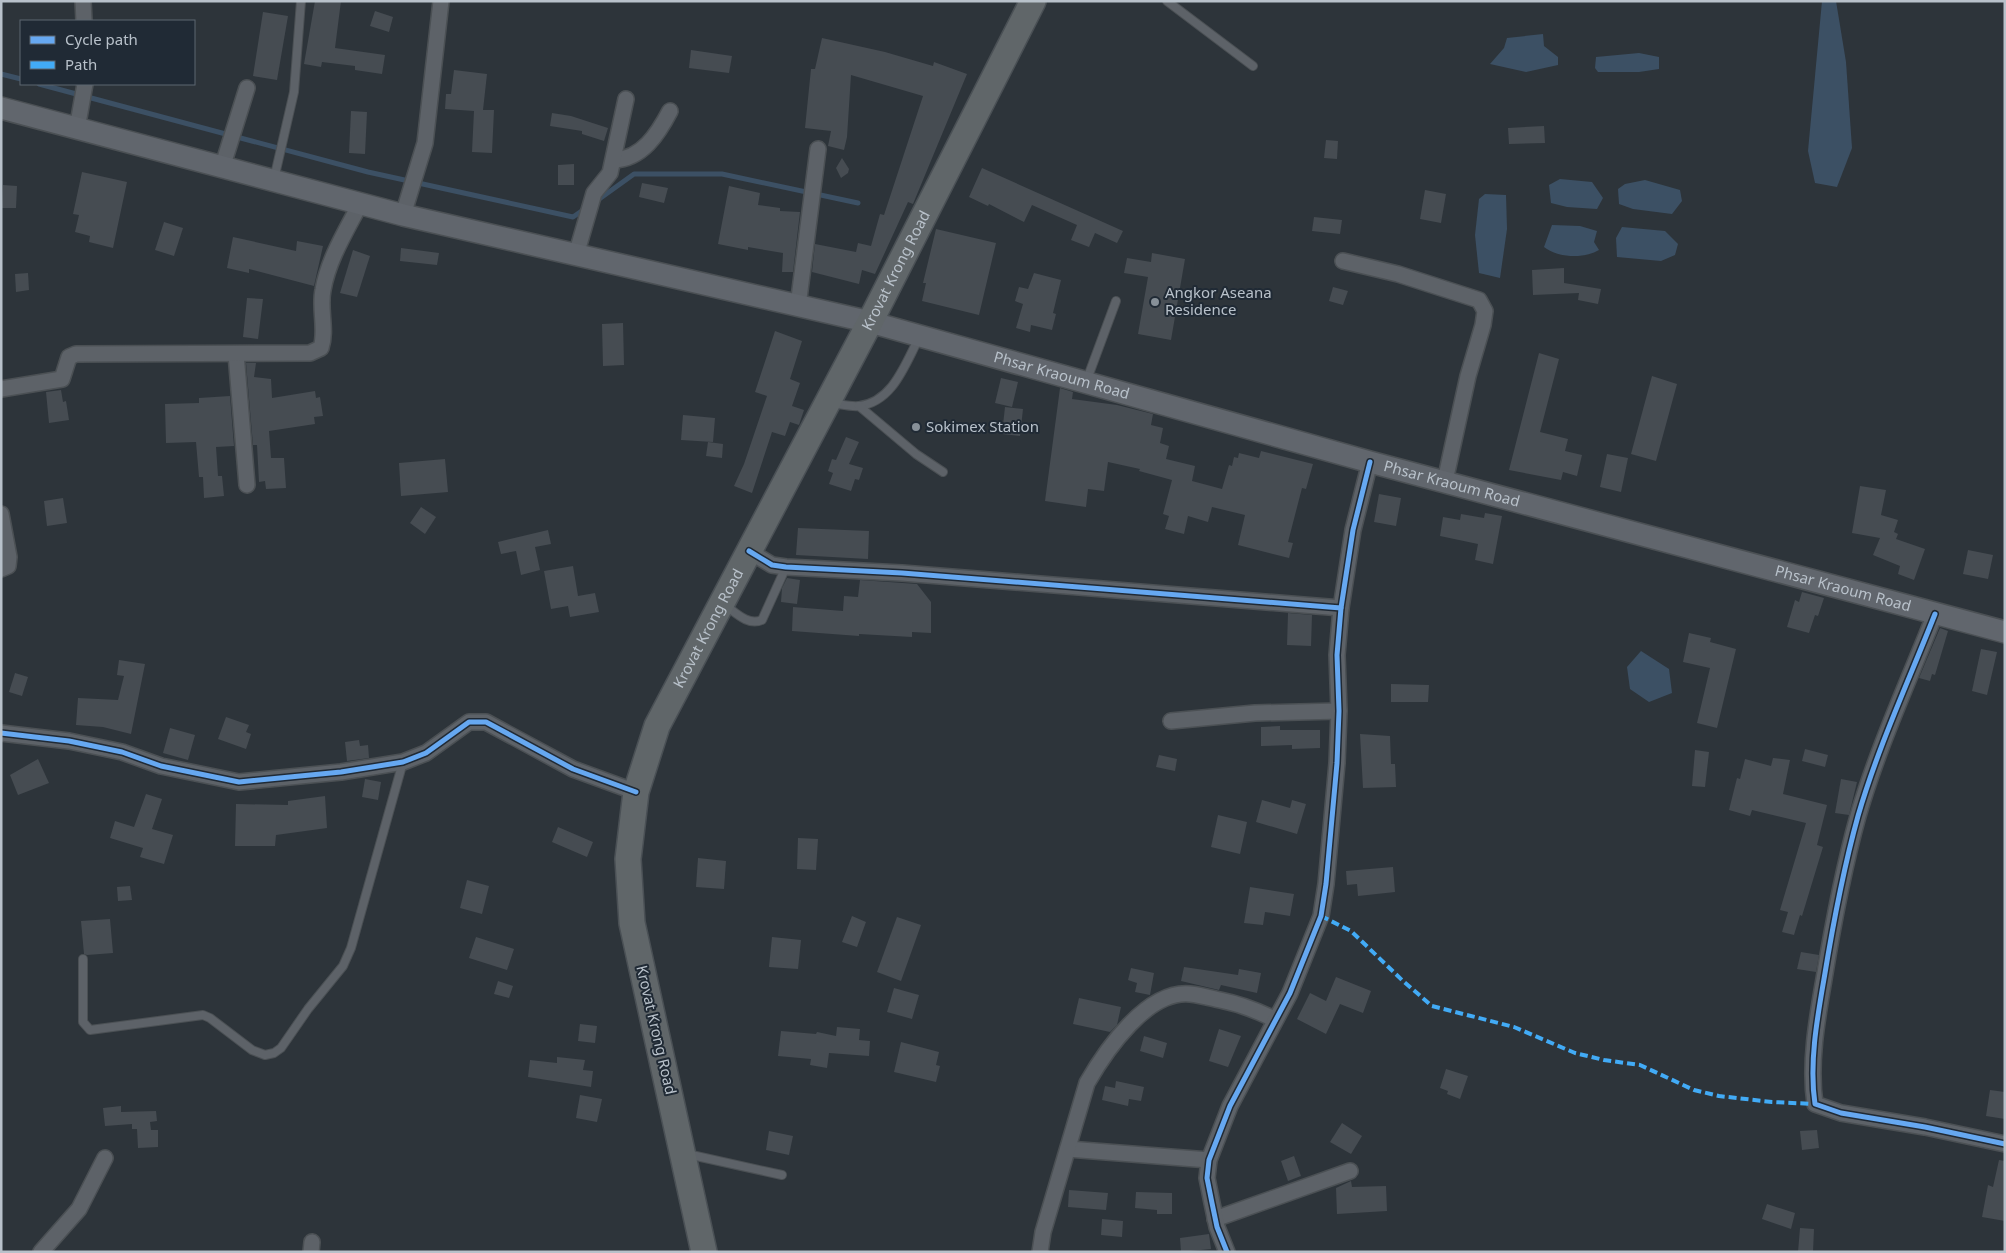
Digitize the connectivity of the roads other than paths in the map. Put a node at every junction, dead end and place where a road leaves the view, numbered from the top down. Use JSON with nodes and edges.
{"nodes":[{"id":1,"x":84,"y":1,"type":"edge"},
{"id":2,"x":301,"y":1,"type":"edge"},
{"id":3,"x":441,"y":1,"type":"edge"},
{"id":4,"x":1033,"y":1,"type":"edge"},
{"id":5,"x":1167,"y":1,"type":"edge"},
{"id":6,"x":84,"y":20,"type":"edge"},
{"id":7,"x":1254,"y":66,"type":"dead end"},
{"id":8,"x":85,"y":86,"type":"edge"},
{"id":9,"x":247,"y":88,"type":"dead end"},
{"id":10,"x":626,"y":100,"type":"dead end"},
{"id":11,"x":1,"y":108,"type":"edge"},
{"id":12,"x":670,"y":111,"type":"dead end"},
{"id":13,"x":78,"y":123,"type":"junction"},
{"id":14,"x":818,"y":149,"type":"dead end"},
{"id":15,"x":614,"y":160,"type":"junction"},
{"id":16,"x":222,"y":168,"type":"junction"},
{"id":17,"x":276,"y":172,"type":"junction"},
{"id":18,"x":360,"y":204,"type":"junction"},
{"id":19,"x":407,"y":206,"type":"junction"},
{"id":20,"x":576,"y":255,"type":"junction"},
{"id":21,"x":1343,"y":261,"type":"dead end"},
{"id":22,"x":1116,"y":301,"type":"dead end"},
{"id":23,"x":798,"y":306,"type":"junction"},
{"id":24,"x":870,"y":322,"type":"junction"},
{"id":25,"x":920,"y":336,"type":"junction"},
{"id":26,"x":236,"y":354,"type":"junction"},
{"id":27,"x":1085,"y":384,"type":"junction"},
{"id":28,"x":1,"y":388,"type":"edge"},
{"id":29,"x":826,"y":403,"type":"junction"},
{"id":30,"x":859,"y":406,"type":"junction"},
{"id":31,"x":1370,"y":462,"type":"junction"},
{"id":32,"x":943,"y":472,"type":"dead end"},
{"id":33,"x":1445,"y":482,"type":"junction"},
{"id":34,"x":247,"y":485,"type":"dead end"},
{"id":35,"x":1,"y":514,"type":"edge"},
{"id":36,"x":749,"y":551,"type":"junction"},
{"id":37,"x":786,"y":567,"type":"junction"},
{"id":38,"x":1,"y":570,"type":"edge"},
{"id":39,"x":722,"y":603,"type":"junction"},
{"id":40,"x":1342,"y":608,"type":"junction"},
{"id":41,"x":1935,"y":614,"type":"junction"},
{"id":42,"x":2005,"y":632,"type":"edge"},
{"id":43,"x":1339,"y":711,"type":"junction"},
{"id":44,"x":1171,"y":721,"type":"dead end"},
{"id":45,"x":1,"y":733,"type":"edge"},
{"id":46,"x":403,"y":762,"type":"junction"},
{"id":47,"x":636,"y":792,"type":"junction"},
{"id":48,"x":83,"y":959,"type":"dead end"},
{"id":49,"x":1274,"y":1019,"type":"junction"},
{"id":50,"x":2005,"y":1144,"type":"edge"},
{"id":51,"x":1068,"y":1149,"type":"junction"},
{"id":52,"x":684,"y":1153,"type":"junction"},
{"id":53,"x":105,"y":1158,"type":"dead end"},
{"id":54,"x":1209,"y":1160,"type":"junction"},
{"id":55,"x":1350,"y":1171,"type":"dead end"},
{"id":56,"x":782,"y":1175,"type":"dead end"},
{"id":57,"x":1215,"y":1219,"type":"junction"},
{"id":58,"x":41,"y":1252,"type":"edge"},
{"id":59,"x":704,"y":1252,"type":"edge"},
{"id":60,"x":1040,"y":1252,"type":"edge"},
{"id":61,"x":1226,"y":1252,"type":"edge"}],
"edges":[{"from":1,"to":6,"type":"street"},
{"from":2,"to":17,"type":"lane"},
{"from":3,"to":19,"type":"street"},
{"from":4,"to":24,"type":"highway","name":"Krovat Krong Road"},
{"from":5,"to":7,"type":"lane"},
{"from":8,"to":13,"type":"street"},
{"from":9,"to":16,"type":"street"},
{"from":10,"to":15,"type":"street"},
{"from":11,"to":13,"type":"main road","name":"Phsar Kraoum Road"},
{"from":12,"to":15,"type":"street"},
{"from":13,"to":16,"type":"main road","name":"Phsar Kraoum Road"},
{"from":14,"to":23,"type":"street"},
{"from":15,"to":20,"type":"street"},
{"from":16,"to":17,"type":"main road","name":"Phsar Kraoum Road"},
{"from":17,"to":18,"type":"main road","name":"Phsar Kraoum Road"},
{"from":18,"to":19,"type":"main road","name":"Phsar Kraoum Road"},
{"from":18,"to":26,"type":"street"},
{"from":19,"to":20,"type":"main road","name":"Phsar Kraoum Road"},
{"from":20,"to":23,"type":"main road","name":"Phsar Kraoum Road"},
{"from":21,"to":33,"type":"street"},
{"from":22,"to":27,"type":"lane"},
{"from":23,"to":24,"type":"main road","name":"Phsar Kraoum Road"},
{"from":24,"to":25,"type":"main road","name":"Phsar Kraoum Road"},
{"from":24,"to":29,"type":"highway","name":"Krovat Krong Road"},
{"from":25,"to":27,"type":"main road","name":"Phsar Kraoum Road"},
{"from":25,"to":30,"type":"lane"},
{"from":26,"to":28,"type":"street"},
{"from":26,"to":34,"type":"street"},
{"from":27,"to":31,"type":"main road","name":"Phsar Kraoum Road"},
{"from":29,"to":30,"type":"lane"},
{"from":29,"to":36,"type":"highway","name":"Krovat Krong Road"},
{"from":30,"to":32,"type":"lane"},
{"from":31,"to":33,"type":"main road","name":"Phsar Kraoum Road"},
{"from":31,"to":40,"type":"street"},
{"from":33,"to":41,"type":"main road","name":"Phsar Kraoum Road"},
{"from":35,"to":38,"type":"street"},
{"from":36,"to":37,"type":"street"},
{"from":36,"to":39,"type":"highway","name":"Krovat Krong Road"},
{"from":37,"to":39,"type":"lane"},
{"from":37,"to":40,"type":"street"},
{"from":39,"to":47,"type":"highway","name":"Krovat Krong Road"},
{"from":40,"to":43,"type":"street"},
{"from":41,"to":42,"type":"main road","name":"Phsar Kraoum Road"},
{"from":41,"to":50,"type":"street"},
{"from":43,"to":44,"type":"street"},
{"from":43,"to":49,"type":"street"},
{"from":45,"to":46,"type":"street"},
{"from":46,"to":47,"type":"street"},
{"from":46,"to":48,"type":"lane"},
{"from":47,"to":52,"type":"highway","name":"Krovat Krong Road"},
{"from":49,"to":51,"type":"street"},
{"from":49,"to":54,"type":"street"},
{"from":51,"to":54,"type":"street"},
{"from":51,"to":60,"type":"street"},
{"from":52,"to":56,"type":"lane"},
{"from":52,"to":59,"type":"highway","name":"Krovat Krong Road"},
{"from":53,"to":58,"type":"street"},
{"from":54,"to":57,"type":"street"},
{"from":55,"to":57,"type":"street"},
{"from":57,"to":61,"type":"street"}]}
